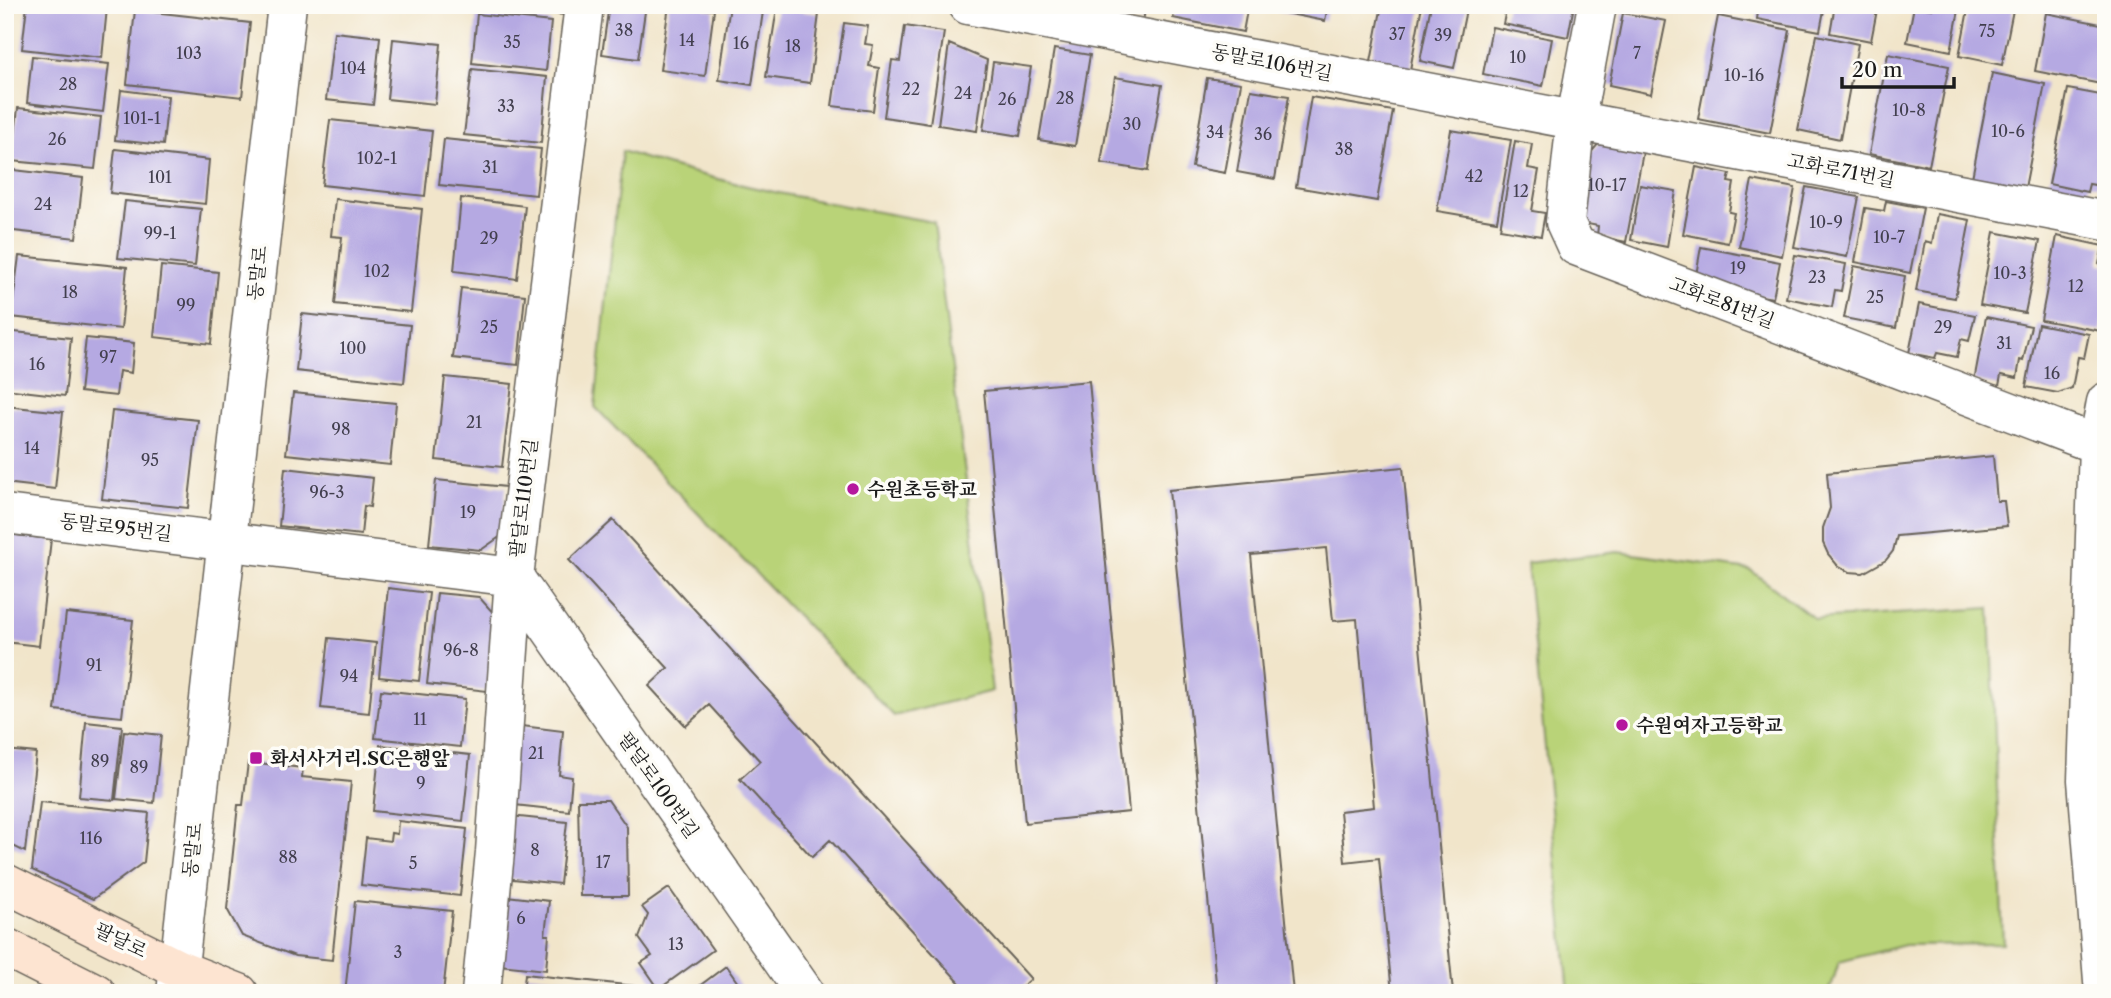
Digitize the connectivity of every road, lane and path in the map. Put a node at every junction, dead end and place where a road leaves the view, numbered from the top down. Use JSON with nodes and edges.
{"nodes":[{"id":1,"x":287,"y":5,"type":"edge"},
{"id":2,"x":584,"y":5,"type":"edge"},
{"id":3,"x":968,"y":5,"type":"edge"},
{"id":4,"x":1597,"y":5,"type":"edge"},
{"id":5,"x":1576,"y":119,"type":"junction"},
{"id":6,"x":2106,"y":220,"type":"edge"},
{"id":7,"x":2106,"y":402,"type":"edge"},
{"id":8,"x":2102,"y":447,"type":"edge"},
{"id":9,"x":5,"y":514,"type":"edge"},
{"id":10,"x":226,"y":540,"type":"junction"},
{"id":11,"x":514,"y":577,"type":"junction"},
{"id":12,"x":2097,"y":780,"type":"edge"},
{"id":13,"x":5,"y":883,"type":"edge"},
{"id":14,"x":5,"y":947,"type":"edge"},
{"id":15,"x":177,"y":981,"type":"edge"},
{"id":16,"x":96,"y":993,"type":"edge"},
{"id":17,"x":239,"y":993,"type":"edge"},
{"id":18,"x":481,"y":993,"type":"edge"},
{"id":19,"x":805,"y":993,"type":"edge"},
{"id":20,"x":2104,"y":993,"type":"edge"}],
"edges":[{"from":1,"to":10,"type":"street","name":"동말로"},
{"from":2,"to":11,"type":"street","name":"팔달로110번길"},
{"from":3,"to":5,"type":"street","name":"동말로106번길"},
{"from":4,"to":5,"type":"street","name":"고화로81번길"},
{"from":5,"to":6,"type":"street","name":"고화로71번길"},
{"from":5,"to":8,"type":"street","name":"고화로81번길"},
{"from":7,"to":8,"type":"street"},
{"from":8,"to":12,"type":"street"},
{"from":9,"to":10,"type":"street","name":"동말로95번길"},
{"from":10,"to":11,"type":"street"},
{"from":10,"to":15,"type":"street","name":"동말로"},
{"from":11,"to":18,"type":"street","name":"팔달로110번길"},
{"from":11,"to":19,"type":"street","name":"팔달로100번길"},
{"from":12,"to":20,"type":"street"},
{"from":13,"to":15,"type":"main road","name":"팔달로"},
{"from":14,"to":16,"type":"main road"},
{"from":15,"to":17,"type":"main road","name":"팔달로"}]}
